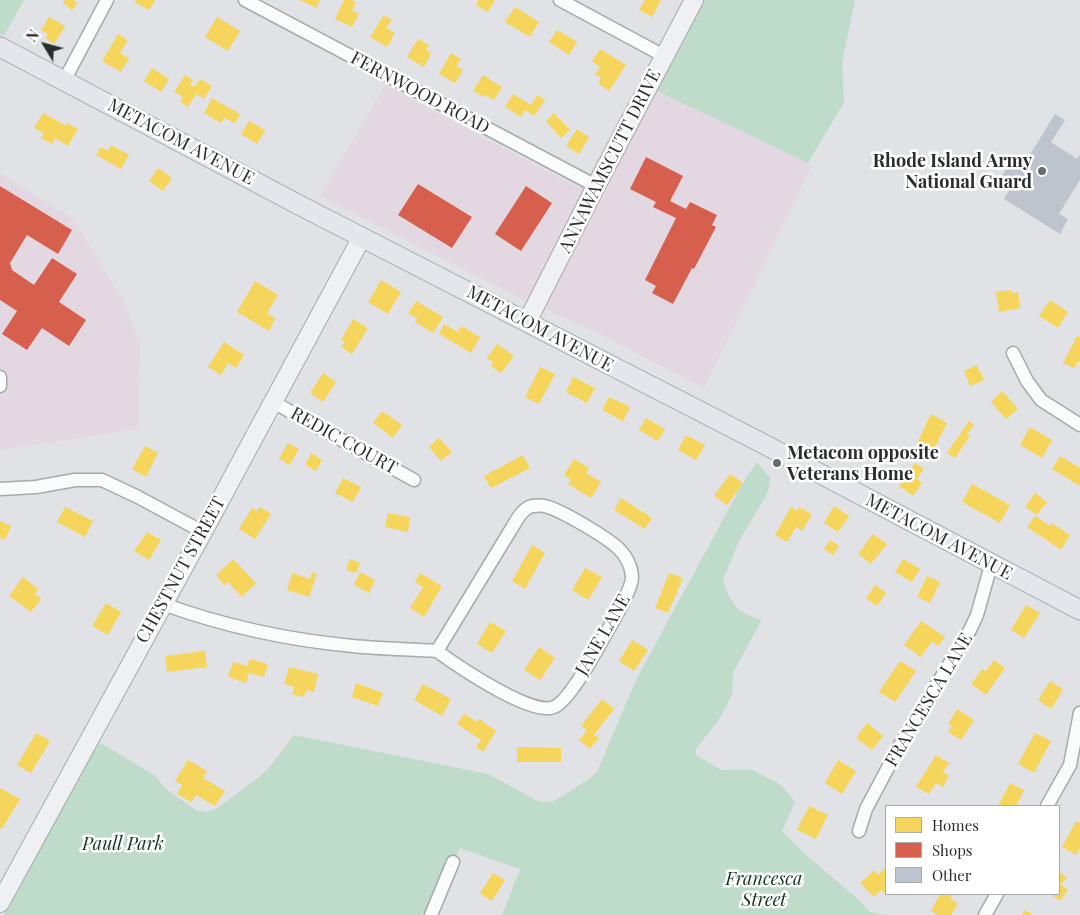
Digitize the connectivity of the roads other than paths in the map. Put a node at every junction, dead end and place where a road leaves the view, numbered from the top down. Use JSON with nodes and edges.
{"nodes":[{"id":1,"x":107,"y":0,"type":"edge"},
{"id":2,"x":245,"y":0,"type":"edge"},
{"id":3,"x":560,"y":0,"type":"edge"},
{"id":4,"x":694,"y":0,"type":"edge"},
{"id":5,"x":0,"y":47,"type":"edge"},
{"id":6,"x":664,"y":56,"type":"junction"},
{"id":7,"x":64,"y":81,"type":"junction"},
{"id":8,"x":596,"y":186,"type":"junction"},
{"id":9,"x":362,"y":237,"type":"junction"},
{"id":10,"x":527,"y":322,"type":"junction"},
{"id":11,"x":1013,"y":352,"type":"dead end"},
{"id":12,"x":0,"y":377,"type":"edge"},
{"id":13,"x":0,"y":386,"type":"edge"},
{"id":14,"x":273,"y":402,"type":"junction"},
{"id":15,"x":1080,"y":425,"type":"edge"},
{"id":16,"x":414,"y":480,"type":"dead end"},
{"id":17,"x":0,"y":489,"type":"edge"},
{"id":18,"x":203,"y":532,"type":"junction"},
{"id":19,"x":991,"y":565,"type":"junction"},
{"id":20,"x":163,"y":604,"type":"junction"},
{"id":21,"x":1080,"y":610,"type":"edge"},
{"id":22,"x":437,"y":651,"type":"junction"},
{"id":23,"x":1080,"y":712,"type":"edge"},
{"id":24,"x":1048,"y":805,"type":"edge"},
{"id":25,"x":859,"y":832,"type":"dead end"},
{"id":26,"x":453,"y":862,"type":"dead end"},
{"id":27,"x":996,"y":895,"type":"edge"},
{"id":28,"x":0,"y":903,"type":"edge"},
{"id":29,"x":431,"y":915,"type":"edge"},
{"id":30,"x":985,"y":915,"type":"edge"}],
"edges":[{"from":1,"to":7,"type":"street"},
{"from":2,"to":8,"type":"street","name":"FERNWOOD ROAD"},
{"from":3,"to":6,"type":"street"},
{"from":4,"to":6,"type":"street","name":"ANNAWAMSCUTT DRIVE"},
{"from":5,"to":7,"type":"main road","name":"METACOM AVENUE"},
{"from":6,"to":8,"type":"street","name":"ANNAWAMSCUTT DRIVE"},
{"from":7,"to":9,"type":"main road","name":"METACOM AVENUE"},
{"from":8,"to":10,"type":"street","name":"ANNAWAMSCUTT DRIVE"},
{"from":9,"to":10,"type":"main road","name":"METACOM AVENUE"},
{"from":9,"to":14,"type":"street","name":"CHESTNUT STREET"},
{"from":10,"to":19,"type":"main road","name":"METACOM AVENUE"},
{"from":11,"to":15,"type":"street"},
{"from":12,"to":13,"type":"street"},
{"from":14,"to":16,"type":"street","name":"REDIC COURT"},
{"from":14,"to":18,"type":"street","name":"CHESTNUT STREET"},
{"from":17,"to":18,"type":"street"},
{"from":18,"to":20,"type":"street","name":"CHESTNUT STREET"},
{"from":19,"to":21,"type":"main road","name":"METACOM AVENUE"},
{"from":19,"to":25,"type":"street","name":"FRANCESCA LANE"},
{"from":20,"to":22,"type":"street"},
{"from":20,"to":28,"type":"street","name":"CHESTNUT STREET"},
{"from":22,"to":22,"type":"street","name":"JANE LANE"},
{"from":23,"to":24,"type":"street"},
{"from":26,"to":29,"type":"street"},
{"from":27,"to":30,"type":"street"}]}
